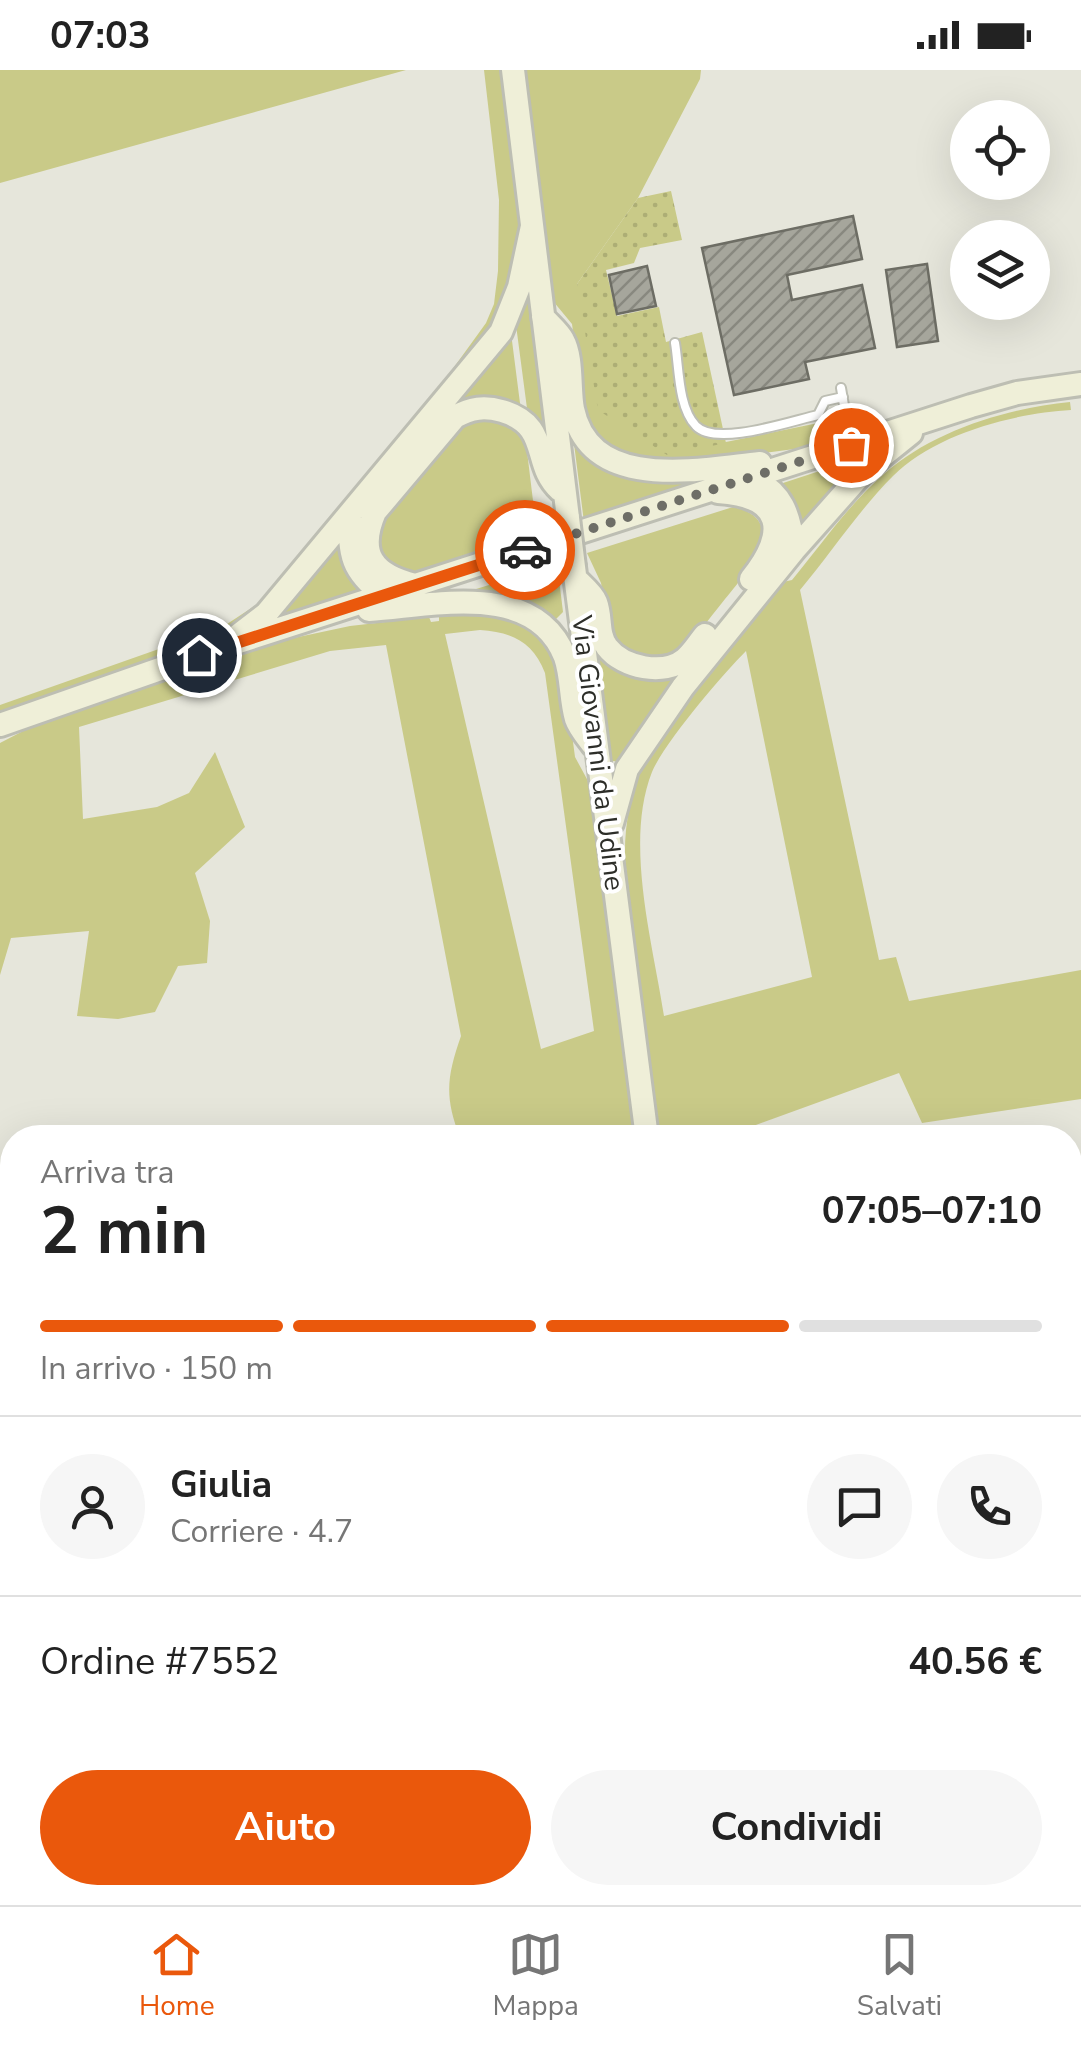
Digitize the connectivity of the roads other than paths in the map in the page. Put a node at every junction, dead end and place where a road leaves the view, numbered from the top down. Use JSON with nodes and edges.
{"nodes":[{"id":1,"x":513,"y":70,"type":"edge"},
{"id":2,"x":532,"y":226,"type":"junction"},
{"id":3,"x":543,"y":317,"type":"junction"},
{"id":4,"x":675,"y":343,"type":"dead end"},
{"id":5,"x":1081,"y":384,"type":"edge"},
{"id":6,"x":926,"y":422,"type":"junction"},
{"id":7,"x":851,"y":445,"type":"junction"},
{"id":8,"x":808,"y":458,"type":"junction"},
{"id":9,"x":866,"y":470,"type":"junction"},
{"id":10,"x":748,"y":477,"type":"junction"},
{"id":11,"x":708,"y":491,"type":"junction"},
{"id":12,"x":567,"y":507,"type":"junction"},
{"id":13,"x":350,"y":514,"type":"junction"},
{"id":14,"x":794,"y":550,"type":"junction"},
{"id":15,"x":575,"y":573,"type":"junction"},
{"id":16,"x":415,"y":585,"type":"junction"},
{"id":17,"x":385,"y":596,"type":"junction"},
{"id":18,"x":331,"y":612,"type":"junction"},
{"id":19,"x":223,"y":647,"type":"junction"},
{"id":20,"x":1,"y":725,"type":"edge"},
{"id":21,"x":597,"y":751,"type":"junction"},
{"id":22,"x":608,"y":837,"type":"junction"},
{"id":23,"x":645,"y":1125,"type":"edge"}],
"edges":[{"from":1,"to":2,"type":"street","name":"Via Giovanni da Udine"},
{"from":2,"to":3,"type":"street","name":"Via Giovanni da Udine"},
{"from":2,"to":13,"type":"street"},
{"from":3,"to":8,"type":"street"},
{"from":3,"to":12,"type":"street","name":"Via Giovanni da Udine"},
{"from":4,"to":7,"type":"lane"},
{"from":5,"to":6,"type":"street"},
{"from":6,"to":7,"type":"street"},
{"from":6,"to":9,"type":"street"},
{"from":7,"to":8,"type":"street"},
{"from":7,"to":9,"type":"street"},
{"from":8,"to":10,"type":"street"},
{"from":9,"to":14,"type":"street"},
{"from":10,"to":11,"type":"street"},
{"from":10,"to":14,"type":"street"},
{"from":11,"to":15,"type":"street"},
{"from":11,"to":16,"type":"street"},
{"from":12,"to":15,"type":"street","name":"Via Giovanni da Udine","bridge":true},
{"from":12,"to":16,"type":"street"},
{"from":13,"to":17,"type":"street"},
{"from":13,"to":19,"type":"street"},
{"from":14,"to":22,"type":"street"},
{"from":15,"to":21,"type":"street","name":"Via Giovanni da Udine"},
{"from":16,"to":17,"type":"street"},
{"from":17,"to":18,"type":"street"},
{"from":18,"to":19,"type":"street"},
{"from":18,"to":21,"type":"street"},
{"from":19,"to":20,"type":"street"},
{"from":21,"to":22,"type":"street","name":"Via Giovanni da Udine"},
{"from":22,"to":23,"type":"street","name":"Via Giovanni da Udine"}]}
